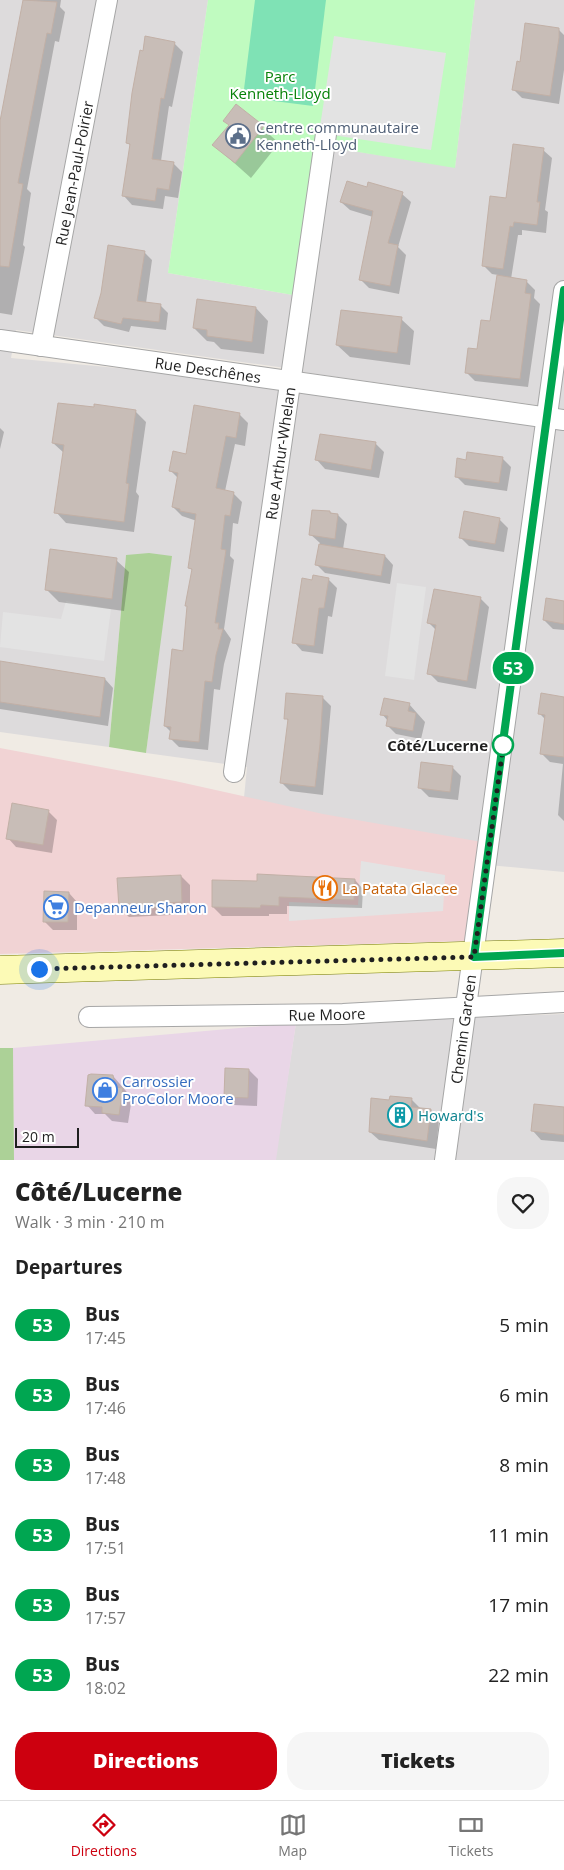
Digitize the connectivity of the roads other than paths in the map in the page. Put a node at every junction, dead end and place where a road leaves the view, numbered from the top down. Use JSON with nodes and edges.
{"nodes":[{"id":1,"x":107,"y":0,"type":"edge"},
{"id":2,"x":326,"y":134,"type":"dead end"},
{"id":3,"x":564,"y":291,"type":"edge"},
{"id":4,"x":0,"y":340,"type":"edge"},
{"id":5,"x":40,"y":346,"type":"junction"},
{"id":6,"x":290,"y":382,"type":"junction"},
{"id":7,"x":555,"y":419,"type":"edge"},
{"id":8,"x":234,"y":772,"type":"dead end"},
{"id":9,"x":564,"y":953,"type":"edge"},
{"id":10,"x":474,"y":957,"type":"junction"},
{"id":11,"x":0,"y":970,"type":"edge"},
{"id":12,"x":564,"y":1002,"type":"edge"},
{"id":13,"x":467,"y":1006,"type":"junction"},
{"id":14,"x":88,"y":1017,"type":"dead end"},
{"id":15,"x":445,"y":1160,"type":"edge"}],
"edges":[{"from":1,"to":5,"type":"street","name":"Rue Jean-Paul-Poirier"},
{"from":2,"to":6,"type":"street","name":"Rue Arthur-Whelan"},
{"from":3,"to":7,"type":"street","name":"Chemin Garden"},
{"from":4,"to":5,"type":"street","name":"Rue Deschênes"},
{"from":5,"to":6,"type":"street","name":"Rue Deschênes"},
{"from":6,"to":7,"type":"street","name":"Rue Deschênes"},
{"from":6,"to":8,"type":"street","name":"Rue Arthur-Whelan"},
{"from":7,"to":10,"type":"street","name":"Chemin Garden"},
{"from":9,"to":10,"type":"main road"},
{"from":10,"to":11,"type":"main road"},
{"from":10,"to":13,"type":"street","name":"Chemin Garden"},
{"from":12,"to":13,"type":"street","name":"Rue Moore"},
{"from":13,"to":14,"type":"street","name":"Rue Moore"},
{"from":13,"to":15,"type":"street","name":"Chemin Garden"}]}
